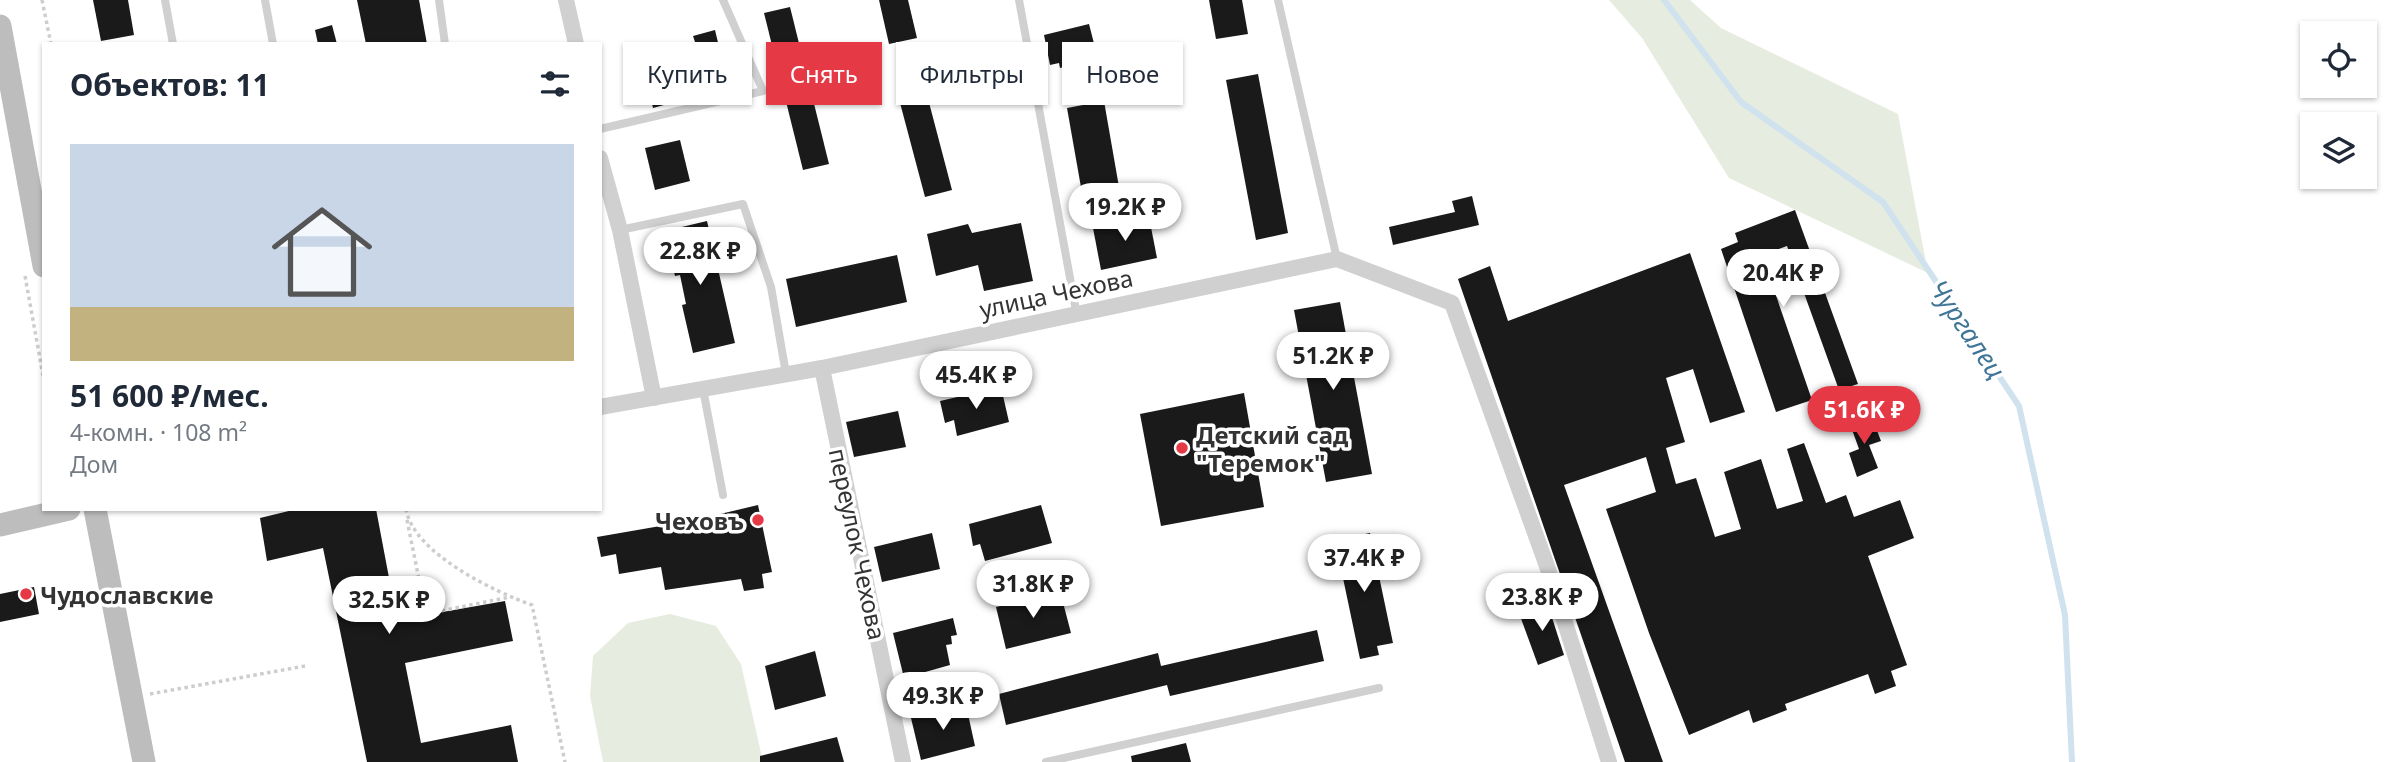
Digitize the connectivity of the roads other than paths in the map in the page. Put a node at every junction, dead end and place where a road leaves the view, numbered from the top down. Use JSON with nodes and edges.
{"nodes":[{"id":1,"x":164,"y":0,"type":"edge"},
{"id":2,"x":265,"y":0,"type":"edge"},
{"id":3,"x":439,"y":0,"type":"edge"},
{"id":4,"x":566,"y":0,"type":"edge"},
{"id":5,"x":723,"y":0,"type":"edge"},
{"id":6,"x":1019,"y":0,"type":"edge"},
{"id":7,"x":1278,"y":0,"type":"edge"},
{"id":8,"x":0,"y":26,"type":"edge"},
{"id":9,"x":173,"y":42,"type":"edge"},
{"id":10,"x":273,"y":42,"type":"edge"},
{"id":11,"x":445,"y":42,"type":"edge"},
{"id":12,"x":576,"y":42,"type":"edge"},
{"id":13,"x":602,"y":128,"type":"edge"},
{"id":14,"x":602,"y":165,"type":"edge"},
{"id":15,"x":620,"y":230,"type":"junction"},
{"id":16,"x":41,"y":241,"type":"edge"},
{"id":17,"x":1336,"y":259,"type":"junction"},
{"id":18,"x":1077,"y":316,"type":"junction"},
{"id":19,"x":822,"y":368,"type":"junction"},
{"id":20,"x":786,"y":374,"type":"junction"},
{"id":21,"x":703,"y":389,"type":"junction"},
{"id":22,"x":654,"y":398,"type":"junction"},
{"id":23,"x":602,"y":407,"type":"edge"},
{"id":24,"x":723,"y":495,"type":"dead end"},
{"id":25,"x":60,"y":511,"type":"edge"},
{"id":26,"x":95,"y":511,"type":"edge"},
{"id":27,"x":0,"y":525,"type":"edge"},
{"id":28,"x":1379,"y":688,"type":"dead end"},
{"id":29,"x":144,"y":762,"type":"edge"},
{"id":30,"x":903,"y":762,"type":"edge"},
{"id":31,"x":1046,"y":762,"type":"edge"},
{"id":32,"x":1609,"y":762,"type":"edge"}],
"edges":[{"from":1,"to":9,"type":"lane"},
{"from":2,"to":10,"type":"lane"},
{"from":3,"to":11,"type":"lane"},
{"from":4,"to":12,"type":"street"},
{"from":5,"to":13,"type":"lane"},
{"from":6,"to":18,"type":"lane"},
{"from":7,"to":17,"type":"lane"},
{"from":8,"to":16,"type":"main road"},
{"from":14,"to":15,"type":"street"},
{"from":15,"to":20,"type":"lane"},
{"from":15,"to":22,"type":"street"},
{"from":17,"to":18,"type":"street","name":"улица Чехова"},
{"from":17,"to":32,"type":"street"},
{"from":18,"to":19,"type":"street","name":"улица Чехова"},
{"from":19,"to":20,"type":"street","name":"улица Чехова"},
{"from":19,"to":30,"type":"street","name":"переулок Чехова"},
{"from":20,"to":21,"type":"street","name":"улица Чехова"},
{"from":21,"to":22,"type":"street","name":"улица Чехова"},
{"from":21,"to":24,"type":"lane"},
{"from":22,"to":23,"type":"street","name":"улица Чехова"},
{"from":25,"to":27,"type":"main road"},
{"from":26,"to":29,"type":"main road"},
{"from":28,"to":31,"type":"lane"}]}
